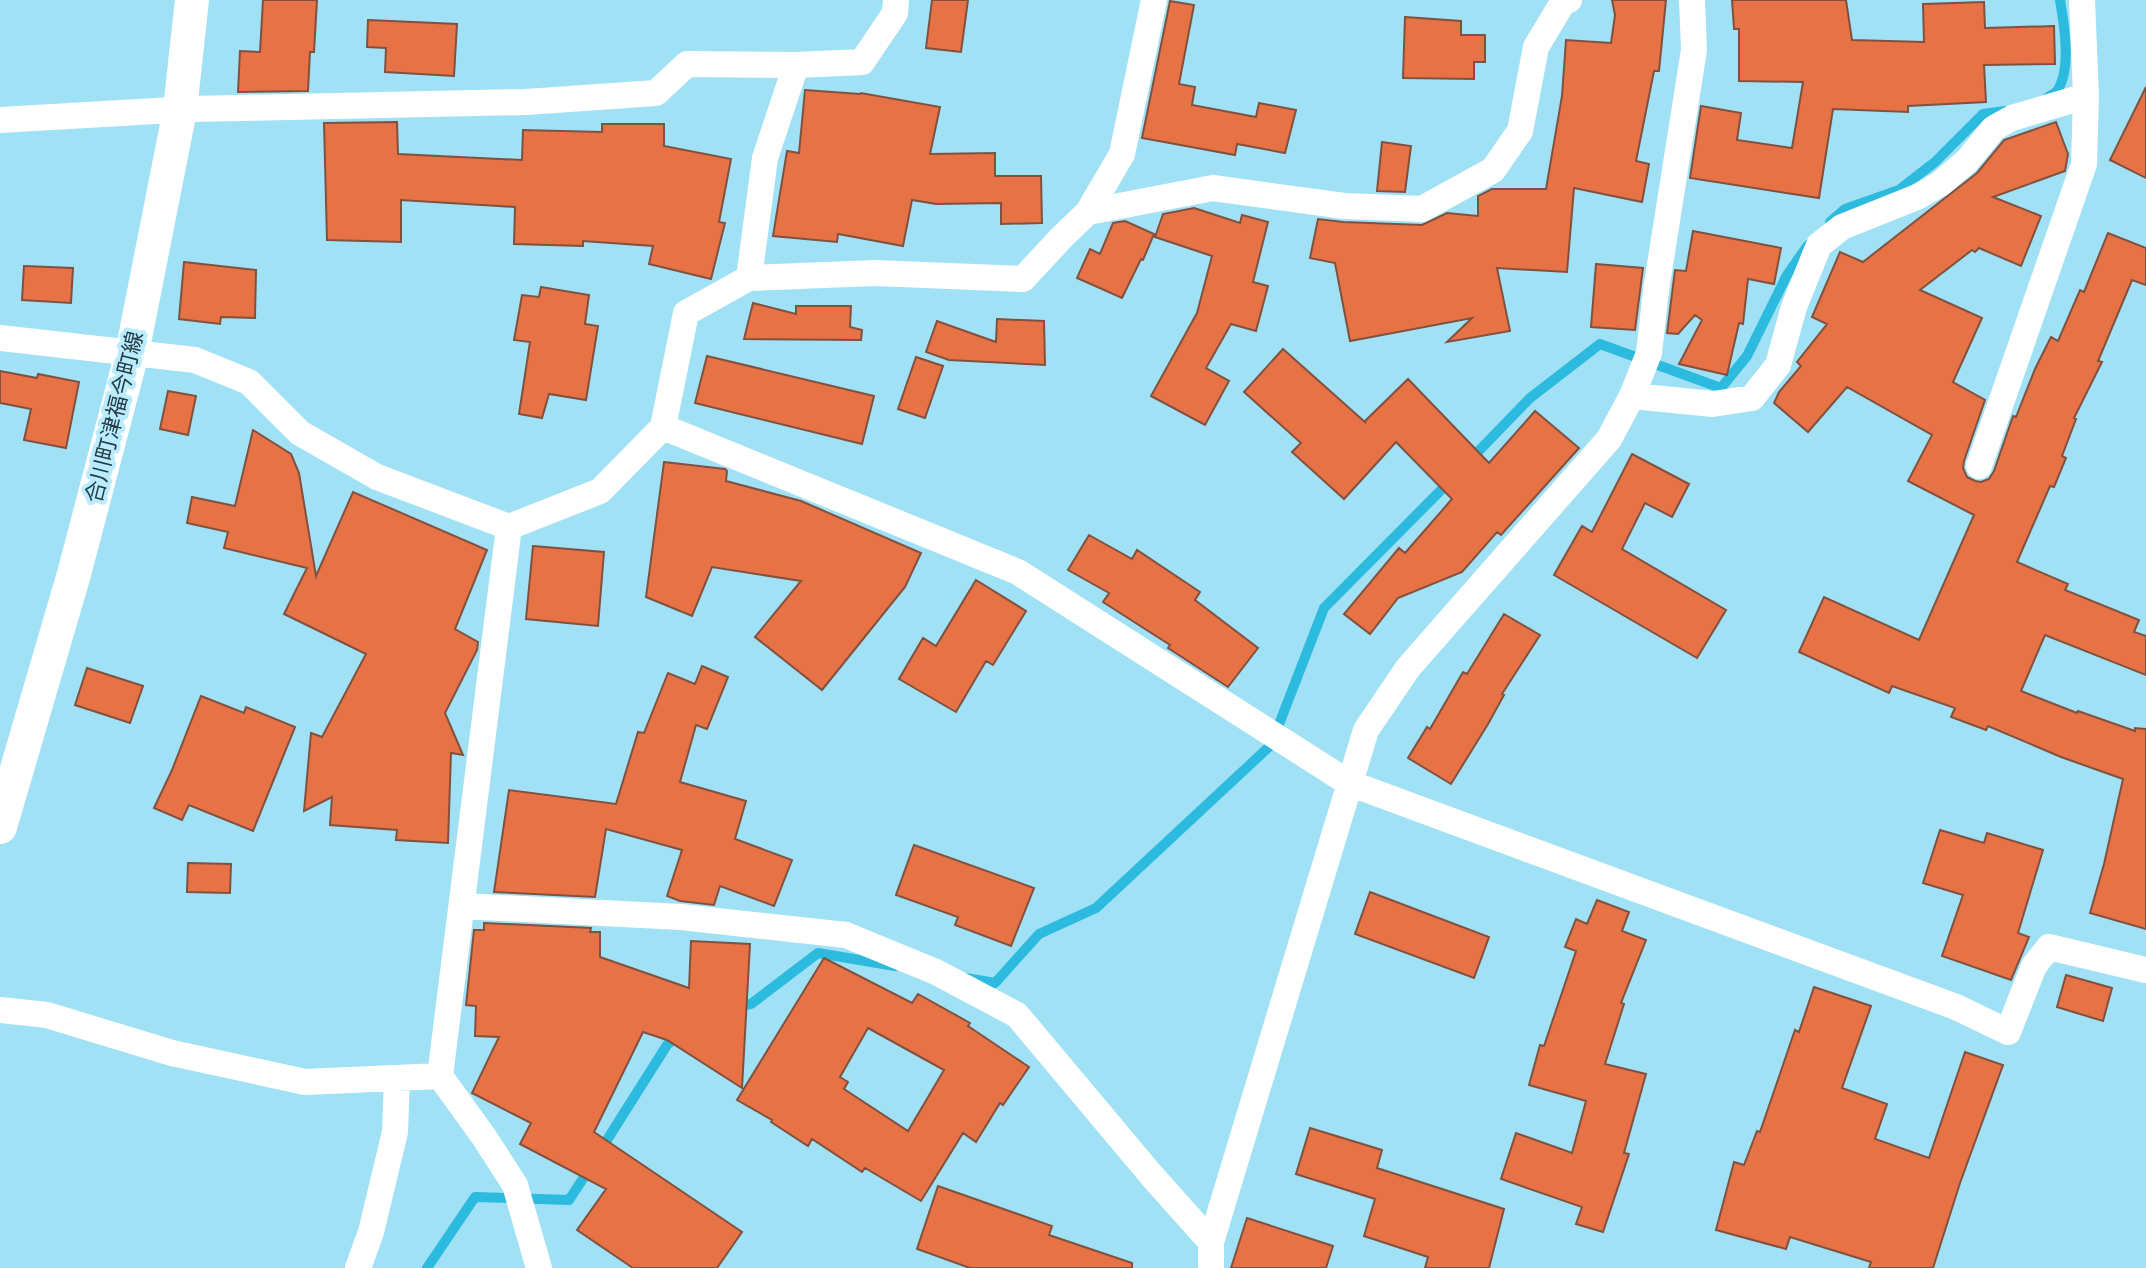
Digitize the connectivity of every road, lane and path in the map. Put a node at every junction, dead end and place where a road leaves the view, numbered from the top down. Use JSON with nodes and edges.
{"nodes":[{"id":1,"x":192,"y":0,"type":"edge"},
{"id":2,"x":896,"y":0,"type":"edge"},
{"id":3,"x":1154,"y":0,"type":"edge"},
{"id":4,"x":1569,"y":0,"type":"edge"},
{"id":5,"x":1692,"y":0,"type":"edge"},
{"id":6,"x":2082,"y":0,"type":"edge"},
{"id":7,"x":796,"y":65,"type":"junction"},
{"id":8,"x":2086,"y":96,"type":"junction"},
{"id":9,"x":180,"y":110,"type":"junction"},
{"id":10,"x":0,"y":120,"type":"edge"},
{"id":11,"x":1088,"y":212,"type":"junction"},
{"id":12,"x":749,"y":278,"type":"junction"},
{"id":13,"x":0,"y":338,"type":"edge"},
{"id":14,"x":132,"y":353,"type":"junction"},
{"id":15,"x":1632,"y":396,"type":"junction"},
{"id":16,"x":663,"y":427,"type":"junction"},
{"id":17,"x":1979,"y":466,"type":"dead end"},
{"id":18,"x":509,"y":527,"type":"junction"},
{"id":19,"x":1349,"y":783,"type":"junction"},
{"id":20,"x":0,"y":827,"type":"edge"},
{"id":21,"x":462,"y":906,"type":"junction"},
{"id":22,"x":2146,"y":970,"type":"edge"},
{"id":23,"x":0,"y":1010,"type":"edge"},
{"id":24,"x":440,"y":1076,"type":"junction"},
{"id":25,"x":397,"y":1078,"type":"junction"},
{"id":26,"x":1211,"y":1255,"type":"edge"},
{"id":27,"x":358,"y":1268,"type":"edge"},
{"id":28,"x":539,"y":1268,"type":"edge"}],
"edges":[{"from":1,"to":9,"type":"street","name":"合川町津福今町線"},
{"from":2,"to":7,"type":"street"},
{"from":3,"to":11,"type":"street"},
{"from":4,"to":11,"type":"street"},
{"from":5,"to":15,"type":"street"},
{"from":6,"to":8,"type":"street"},
{"from":7,"to":9,"type":"street"},
{"from":7,"to":12,"type":"street"},
{"from":8,"to":15,"type":"street"},
{"from":8,"to":17,"type":"street"},
{"from":9,"to":10,"type":"street"},
{"from":9,"to":14,"type":"street","name":"合川町津福今町線"},
{"from":11,"to":12,"type":"street"},
{"from":12,"to":16,"type":"street"},
{"from":13,"to":14,"type":"street"},
{"from":14,"to":18,"type":"street"},
{"from":14,"to":20,"type":"street","name":"合川町津福今町線"},
{"from":15,"to":19,"type":"street"},
{"from":16,"to":18,"type":"street"},
{"from":16,"to":19,"type":"street"},
{"from":18,"to":21,"type":"street"},
{"from":19,"to":22,"type":"street"},
{"from":19,"to":26,"type":"street"},
{"from":21,"to":24,"type":"street"},
{"from":21,"to":26,"type":"street"},
{"from":23,"to":25,"type":"street"},
{"from":24,"to":25,"type":"street"},
{"from":24,"to":28,"type":"street"},
{"from":25,"to":27,"type":"street"}]}
